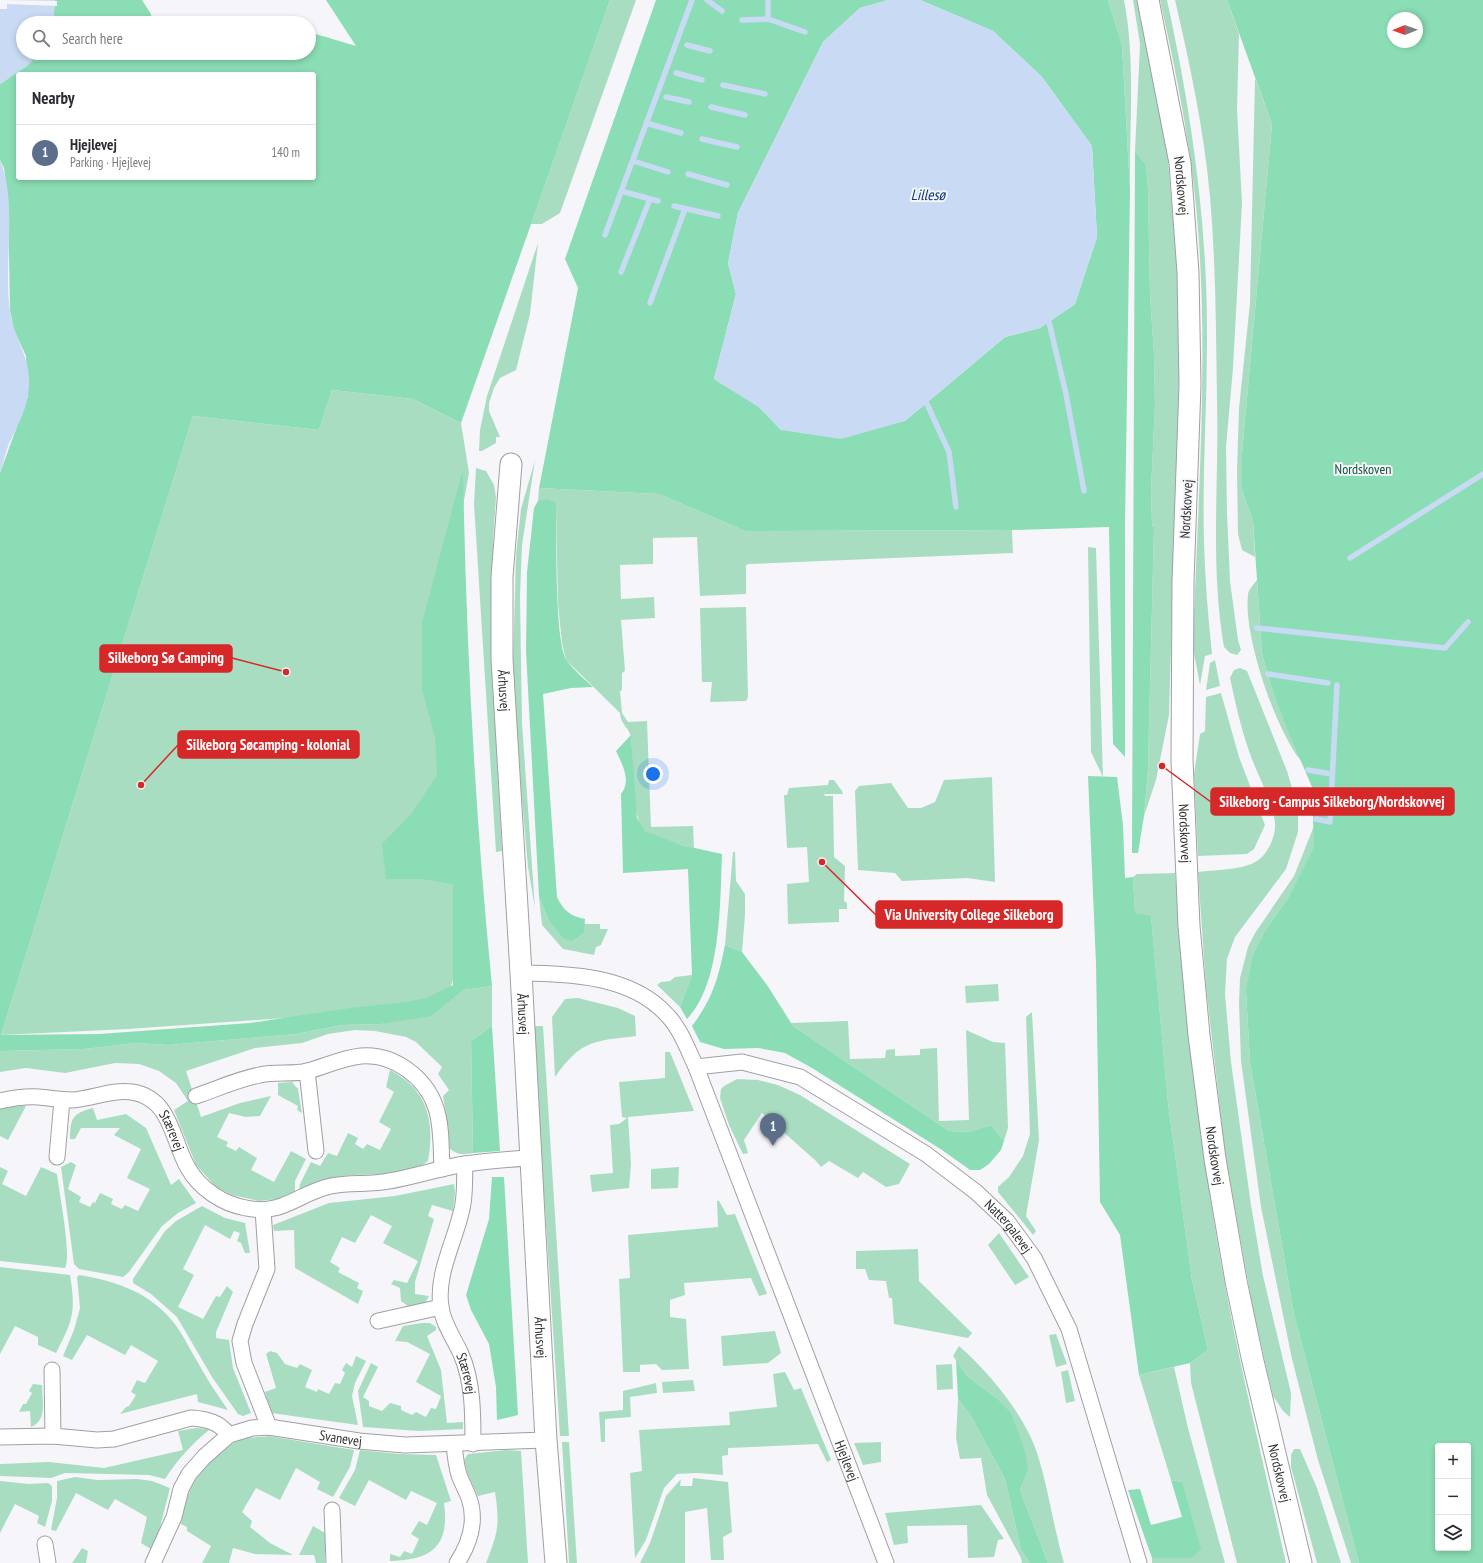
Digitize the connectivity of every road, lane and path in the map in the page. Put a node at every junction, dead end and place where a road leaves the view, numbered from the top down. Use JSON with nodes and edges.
{"nodes":[{"id":1,"x":1148,"y":0,"type":"edge"},
{"id":2,"x":511,"y":464,"type":"dead end"},
{"id":3,"x":521,"y":973,"type":"junction"},
{"id":4,"x":696,"y":1067,"type":"junction"},
{"id":5,"x":307,"y":1071,"type":"junction"},
{"id":6,"x":196,"y":1096,"type":"dead end"},
{"id":7,"x":62,"y":1100,"type":"junction"},
{"id":8,"x":0,"y":1101,"type":"edge"},
{"id":9,"x":316,"y":1151,"type":"dead end"},
{"id":10,"x":57,"y":1157,"type":"dead end"},
{"id":11,"x":531,"y":1158,"type":"junction"},
{"id":12,"x":464,"y":1164,"type":"junction"},
{"id":13,"x":442,"y":1169,"type":"junction"},
{"id":14,"x":263,"y":1210,"type":"junction"},
{"id":15,"x":441,"y":1307,"type":"junction"},
{"id":16,"x":378,"y":1321,"type":"dead end"},
{"id":17,"x":52,"y":1370,"type":"dead end"},
{"id":18,"x":269,"y":1427,"type":"junction"},
{"id":19,"x":229,"y":1435,"type":"junction"},
{"id":20,"x":53,"y":1436,"type":"junction"},
{"id":21,"x":0,"y":1437,"type":"edge"},
{"id":22,"x":546,"y":1440,"type":"junction"},
{"id":23,"x":454,"y":1444,"type":"junction"},
{"id":24,"x":473,"y":1444,"type":"junction"},
{"id":25,"x":332,"y":1510,"type":"dead end"},
{"id":26,"x":45,"y":1544,"type":"dead end"},
{"id":27,"x":48,"y":1563,"type":"edge"},
{"id":28,"x":153,"y":1563,"type":"edge"},
{"id":29,"x":334,"y":1563,"type":"edge"},
{"id":30,"x":457,"y":1563,"type":"edge"},
{"id":31,"x":556,"y":1563,"type":"edge"},
{"id":32,"x":886,"y":1563,"type":"edge"},
{"id":33,"x":1139,"y":1563,"type":"edge"},
{"id":34,"x":1301,"y":1563,"type":"edge"}],
"edges":[{"from":1,"to":34,"type":"street","name":"Nordskovvej"},
{"from":2,"to":3,"type":"street","name":"Århusvej"},
{"from":3,"to":4,"type":"street","name":"Hjejlevej"},
{"from":3,"to":11,"type":"street","name":"Århusvej"},
{"from":4,"to":32,"type":"street","name":"Hjejlevej"},
{"from":4,"to":33,"type":"street","name":"Nattergalevej"},
{"from":5,"to":6,"type":"street"},
{"from":5,"to":9,"type":"street"},
{"from":5,"to":13,"type":"street"},
{"from":7,"to":8,"type":"street","name":"Stærevej"},
{"from":7,"to":10,"type":"street"},
{"from":7,"to":14,"type":"street","name":"Stærevej"},
{"from":11,"to":12,"type":"street","name":"Stærevej"},
{"from":11,"to":22,"type":"street","name":"Århusvej"},
{"from":12,"to":13,"type":"street","name":"Stærevej"},
{"from":12,"to":15,"type":"street","name":"Stærevej"},
{"from":13,"to":14,"type":"street","name":"Stærevej"},
{"from":14,"to":18,"type":"street"},
{"from":15,"to":16,"type":"street"},
{"from":15,"to":24,"type":"street","name":"Stærevej"},
{"from":17,"to":20,"type":"street"},
{"from":18,"to":19,"type":"street","name":"Svanevej"},
{"from":18,"to":23,"type":"street","name":"Svanevej"},
{"from":19,"to":20,"type":"street"},
{"from":19,"to":28,"type":"street","name":"Svanevej"},
{"from":20,"to":21,"type":"street"},
{"from":22,"to":24,"type":"street","name":"Svanevej"},
{"from":22,"to":31,"type":"street","name":"Århusvej"},
{"from":23,"to":24,"type":"street","name":"Svanevej"},
{"from":23,"to":30,"type":"street"},
{"from":25,"to":29,"type":"street"},
{"from":26,"to":27,"type":"street"}]}
